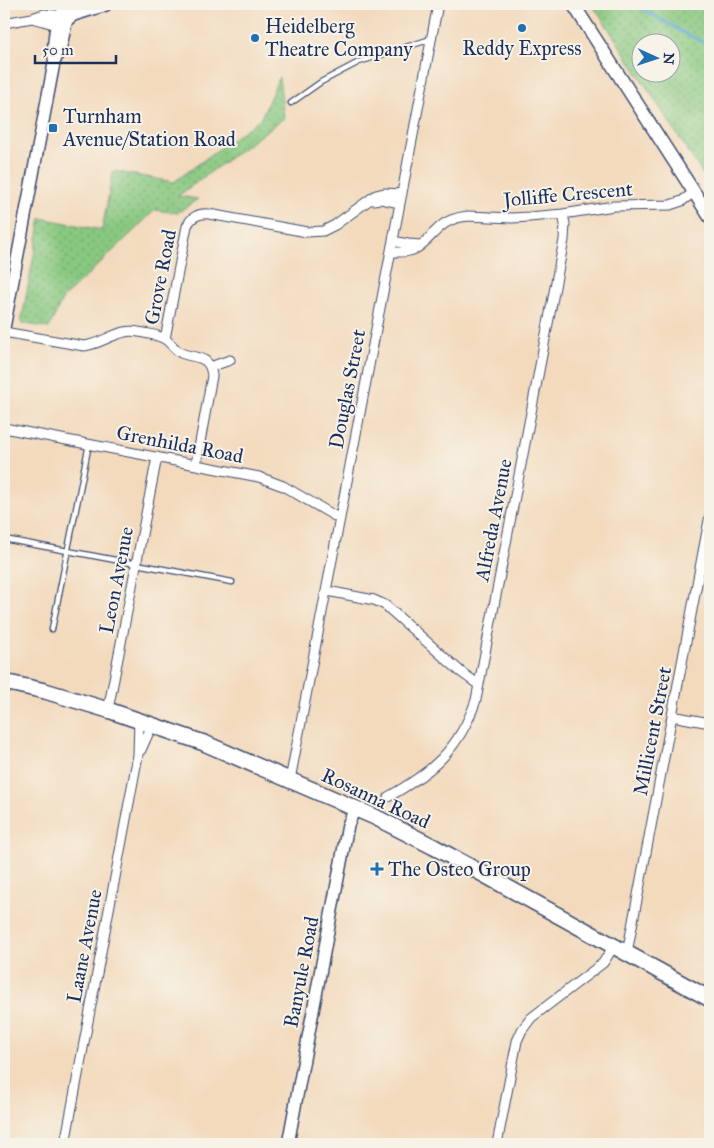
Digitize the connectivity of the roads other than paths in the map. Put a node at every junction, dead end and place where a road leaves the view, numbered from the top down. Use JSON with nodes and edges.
{"nodes":[{"id":1,"x":109,"y":4,"type":"edge"},
{"id":2,"x":438,"y":4,"type":"edge"},
{"id":3,"x":573,"y":4,"type":"edge"},
{"id":4,"x":64,"y":18,"type":"junction"},
{"id":5,"x":4,"y":23,"type":"edge"},
{"id":6,"x":431,"y":38,"type":"junction"},
{"id":7,"x":291,"y":103,"type":"dead end"},
{"id":8,"x":694,"y":192,"type":"junction"},
{"id":9,"x":401,"y":199,"type":"junction"},
{"id":10,"x":563,"y":214,"type":"junction"},
{"id":11,"x":710,"y":217,"type":"edge"},
{"id":12,"x":394,"y":241,"type":"junction"},
{"id":13,"x":422,"y":245,"type":"junction"},
{"id":14,"x":391,"y":252,"type":"junction"},
{"id":15,"x":7,"y":290,"type":"edge"},
{"id":16,"x":4,"y":328,"type":"edge"},
{"id":17,"x":4,"y":332,"type":"edge"},
{"id":18,"x":165,"y":338,"type":"junction"},
{"id":19,"x":230,"y":360,"type":"dead end"},
{"id":20,"x":210,"y":367,"type":"junction"},
{"id":21,"x":4,"y":428,"type":"edge"},
{"id":22,"x":88,"y":444,"type":"junction"},
{"id":23,"x":157,"y":457,"type":"junction"},
{"id":24,"x":196,"y":464,"type":"junction"},
{"id":25,"x":710,"y":515,"type":"edge"},
{"id":26,"x":340,"y":519,"type":"junction"},
{"id":27,"x":4,"y":538,"type":"edge"},
{"id":28,"x":68,"y":551,"type":"junction"},
{"id":29,"x":137,"y":564,"type":"junction"},
{"id":30,"x":232,"y":582,"type":"dead end"},
{"id":31,"x":326,"y":591,"type":"junction"},
{"id":32,"x":52,"y":629,"type":"dead end"},
{"id":33,"x":4,"y":682,"type":"edge"},
{"id":34,"x":479,"y":685,"type":"junction"},
{"id":35,"x":108,"y":710,"type":"junction"},
{"id":36,"x":672,"y":716,"type":"junction"},
{"id":37,"x":146,"y":722,"type":"junction"},
{"id":38,"x":710,"y":723,"type":"edge"},
{"id":39,"x":138,"y":755,"type":"junction"},
{"id":40,"x":290,"y":780,"type":"junction"},
{"id":41,"x":388,"y":798,"type":"dead end"},
{"id":42,"x":355,"y":808,"type":"junction"},
{"id":43,"x":621,"y":950,"type":"junction"},
{"id":44,"x":710,"y":999,"type":"edge"},
{"id":45,"x":65,"y":1144,"type":"edge"},
{"id":46,"x":288,"y":1144,"type":"edge"},
{"id":47,"x":497,"y":1144,"type":"edge"}],
"edges":[{"from":1,"to":4,"type":"street"},
{"from":2,"to":6,"type":"street","name":"Douglas Street"},
{"from":3,"to":8,"type":"main road"},
{"from":4,"to":5,"type":"street"},
{"from":4,"to":15,"type":"street"},
{"from":6,"to":7,"type":"lane"},
{"from":6,"to":9,"type":"street","name":"Douglas Street"},
{"from":8,"to":10,"type":"street","name":"Jolliffe Crescent"},
{"from":8,"to":11,"type":"main road"},
{"from":9,"to":12,"type":"street","name":"Douglas Street"},
{"from":9,"to":18,"type":"street","name":"Grove Road"},
{"from":10,"to":13,"type":"street","name":"Jolliffe Crescent"},
{"from":10,"to":34,"type":"street","name":"Alfreda Avenue"},
{"from":12,"to":13,"type":"street"},
{"from":12,"to":14,"type":"street","name":"Douglas Street"},
{"from":13,"to":14,"type":"street","name":"Jolliffe Crescent"},
{"from":14,"to":26,"type":"street","name":"Douglas Street"},
{"from":15,"to":16,"type":"street"},
{"from":17,"to":18,"type":"street","name":"Grove Road"},
{"from":18,"to":20,"type":"street"},
{"from":19,"to":20,"type":"street"},
{"from":20,"to":24,"type":"street"},
{"from":21,"to":22,"type":"street","name":"Grenhilda Road"},
{"from":22,"to":23,"type":"street","name":"Grenhilda Road"},
{"from":22,"to":28,"type":"lane"},
{"from":23,"to":24,"type":"street","name":"Grenhilda Road"},
{"from":23,"to":29,"type":"street","name":"Leon Avenue"},
{"from":24,"to":26,"type":"street","name":"Grenhilda Road"},
{"from":25,"to":36,"type":"street","name":"Millicent Street"},
{"from":26,"to":31,"type":"street","name":"Douglas Street"},
{"from":27,"to":28,"type":"lane"},
{"from":28,"to":29,"type":"lane"},
{"from":28,"to":32,"type":"lane"},
{"from":29,"to":30,"type":"lane"},
{"from":29,"to":35,"type":"street","name":"Leon Avenue"},
{"from":31,"to":34,"type":"street"},
{"from":31,"to":40,"type":"street","name":"Douglas Street"},
{"from":33,"to":35,"type":"highway","name":"Rosanna Road"},
{"from":34,"to":41,"type":"street","name":"Alfreda Avenue"},
{"from":35,"to":37,"type":"highway","name":"Rosanna Road"},
{"from":36,"to":38,"type":"street"},
{"from":36,"to":43,"type":"street","name":"Millicent Street"},
{"from":37,"to":39,"type":"street","name":"Laane Avenue"},
{"from":37,"to":39,"type":"street","name":"Laane Avenue"},
{"from":37,"to":40,"type":"highway","name":"Rosanna Road"},
{"from":39,"to":45,"type":"street","name":"Laane Avenue"},
{"from":40,"to":42,"type":"highway","name":"Rosanna Road"},
{"from":42,"to":43,"type":"highway","name":"Rosanna Road"},
{"from":42,"to":46,"type":"street","name":"Banyule Road"},
{"from":43,"to":44,"type":"highway","name":"Rosanna Road"},
{"from":43,"to":47,"type":"street"}]}
